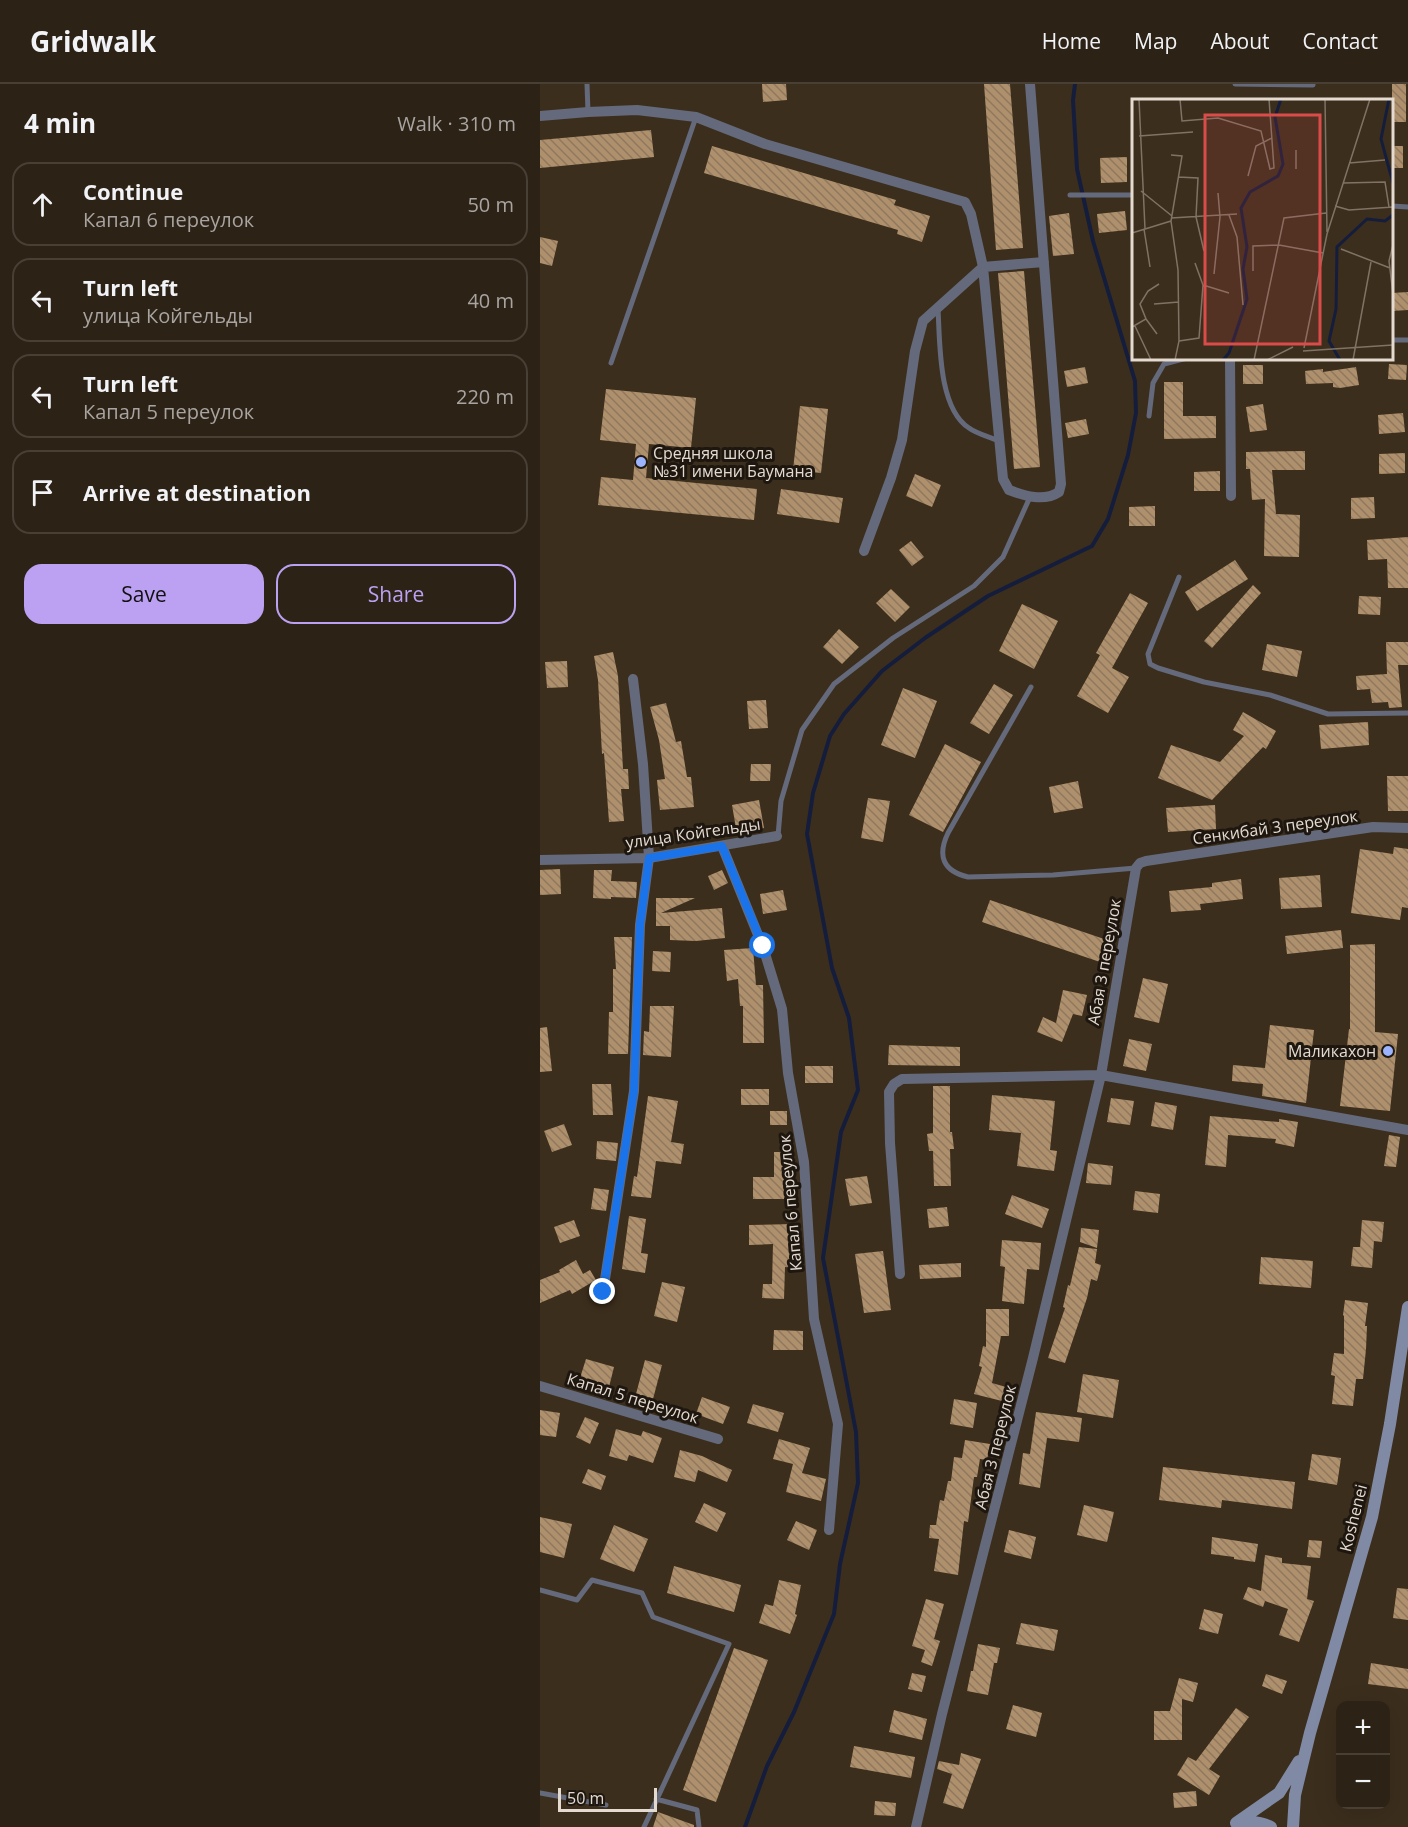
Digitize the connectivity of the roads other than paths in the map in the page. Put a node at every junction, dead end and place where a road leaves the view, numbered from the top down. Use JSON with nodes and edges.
{"nodes":[{"id":1,"x":587,"y":84,"type":"edge"},
{"id":2,"x":1030,"y":84,"type":"edge"},
{"id":3,"x":1235,"y":84,"type":"edge"},
{"id":4,"x":1313,"y":84,"type":"edge"},
{"id":5,"x":588,"y":111,"type":"junction"},
{"id":6,"x":540,"y":116,"type":"edge"},
{"id":7,"x":696,"y":117,"type":"junction"},
{"id":8,"x":1070,"y":195,"type":"dead end"},
{"id":9,"x":1132,"y":195,"type":"edge"},
{"id":10,"x":1393,"y":206,"type":"edge"},
{"id":11,"x":1408,"y":207,"type":"edge"},
{"id":12,"x":1044,"y":262,"type":"junction"},
{"id":13,"x":983,"y":267,"type":"junction"},
{"id":14,"x":938,"y":307,"type":"junction"},
{"id":15,"x":1179,"y":360,"type":"edge"},
{"id":16,"x":1230,"y":360,"type":"edge"},
{"id":17,"x":611,"y":363,"type":"dead end"},
{"id":18,"x":1149,"y":416,"type":"dead end"},
{"id":19,"x":999,"y":441,"type":"junction"},
{"id":20,"x":1231,"y":496,"type":"dead end"},
{"id":21,"x":1030,"y":497,"type":"junction"},
{"id":22,"x":864,"y":550,"type":"dead end"},
{"id":23,"x":1179,"y":577,"type":"dead end"},
{"id":24,"x":633,"y":679,"type":"dead end"},
{"id":25,"x":1031,"y":687,"type":"dead end"},
{"id":26,"x":1408,"y":713,"type":"edge"},
{"id":27,"x":1408,"y":828,"type":"edge"},
{"id":28,"x":777,"y":836,"type":"joint"},
{"id":29,"x":722,"y":846,"type":"junction"},
{"id":30,"x":649,"y":858,"type":"junction"},
{"id":31,"x":540,"y":860,"type":"edge"},
{"id":32,"x":1136,"y":868,"type":"junction"},
{"id":33,"x":1101,"y":1075,"type":"junction"},
{"id":34,"x":1408,"y":1130,"type":"edge"},
{"id":35,"x":900,"y":1274,"type":"dead end"},
{"id":36,"x":603,"y":1292,"type":"dead end"},
{"id":37,"x":1408,"y":1307,"type":"edge"},
{"id":38,"x":540,"y":1386,"type":"edge"},
{"id":39,"x":718,"y":1439,"type":"dead end"},
{"id":40,"x":829,"y":1530,"type":"dead end"},
{"id":41,"x":540,"y":1590,"type":"edge"},
{"id":42,"x":1310,"y":1732,"type":"junction"},
{"id":43,"x":540,"y":1792,"type":"edge"},
{"id":44,"x":656,"y":1799,"type":"junction"},
{"id":45,"x":606,"y":1805,"type":"dead end"},
{"id":46,"x":1233,"y":1825,"type":"edge"},
{"id":47,"x":644,"y":1827,"type":"edge"},
{"id":48,"x":699,"y":1827,"type":"edge"},
{"id":49,"x":916,"y":1827,"type":"edge"},
{"id":50,"x":1271,"y":1827,"type":"edge"},
{"id":51,"x":1293,"y":1827,"type":"edge"}],
"edges":[{"from":1,"to":5,"type":"lane"},
{"from":2,"to":12,"type":"street"},
{"from":3,"to":4,"type":"lane"},
{"from":5,"to":6,"type":"street"},
{"from":5,"to":7,"type":"street"},
{"from":7,"to":13,"type":"street"},
{"from":7,"to":17,"type":"lane"},
{"from":8,"to":9,"type":"lane"},
{"from":10,"to":11,"type":"lane"},
{"from":12,"to":13,"type":"street"},
{"from":12,"to":21,"type":"street"},
{"from":13,"to":14,"type":"street"},
{"from":13,"to":19,"type":"street"},
{"from":14,"to":19,"type":"lane"},
{"from":14,"to":22,"type":"street"},
{"from":15,"to":18,"type":"lane"},
{"from":16,"to":20,"type":"street"},
{"from":19,"to":21,"type":"street"},
{"from":21,"to":28,"type":"lane"},
{"from":23,"to":26,"type":"lane"},
{"from":24,"to":30,"type":"street"},
{"from":25,"to":32,"type":"lane"},
{"from":27,"to":32,"type":"street","name":"Сенкибай 3 переулок"},
{"from":28,"to":29,"type":"street","name":"улица Койгельды"},
{"from":29,"to":30,"type":"street","name":"улица Койгельды"},
{"from":29,"to":40,"type":"street","name":"Капал 6 переулок"},
{"from":30,"to":31,"type":"street","name":"улица Койгельды"},
{"from":30,"to":36,"type":"street"},
{"from":32,"to":33,"type":"street","name":"Абая 3 переулок"},
{"from":33,"to":34,"type":"street"},
{"from":33,"to":35,"type":"street"},
{"from":33,"to":49,"type":"street","name":"Абая 3 переулок"},
{"from":37,"to":42,"type":"main road","name":"Koshenei"},
{"from":38,"to":39,"type":"street","name":"Капал 5 переулок"},
{"from":41,"to":44,"type":"lane"},
{"from":42,"to":46,"type":"main road"},
{"from":42,"to":51,"type":"main road"},
{"from":43,"to":45,"type":"lane"},
{"from":44,"to":47,"type":"lane"},
{"from":44,"to":48,"type":"lane"},
{"from":46,"to":50,"type":"main road"}]}
